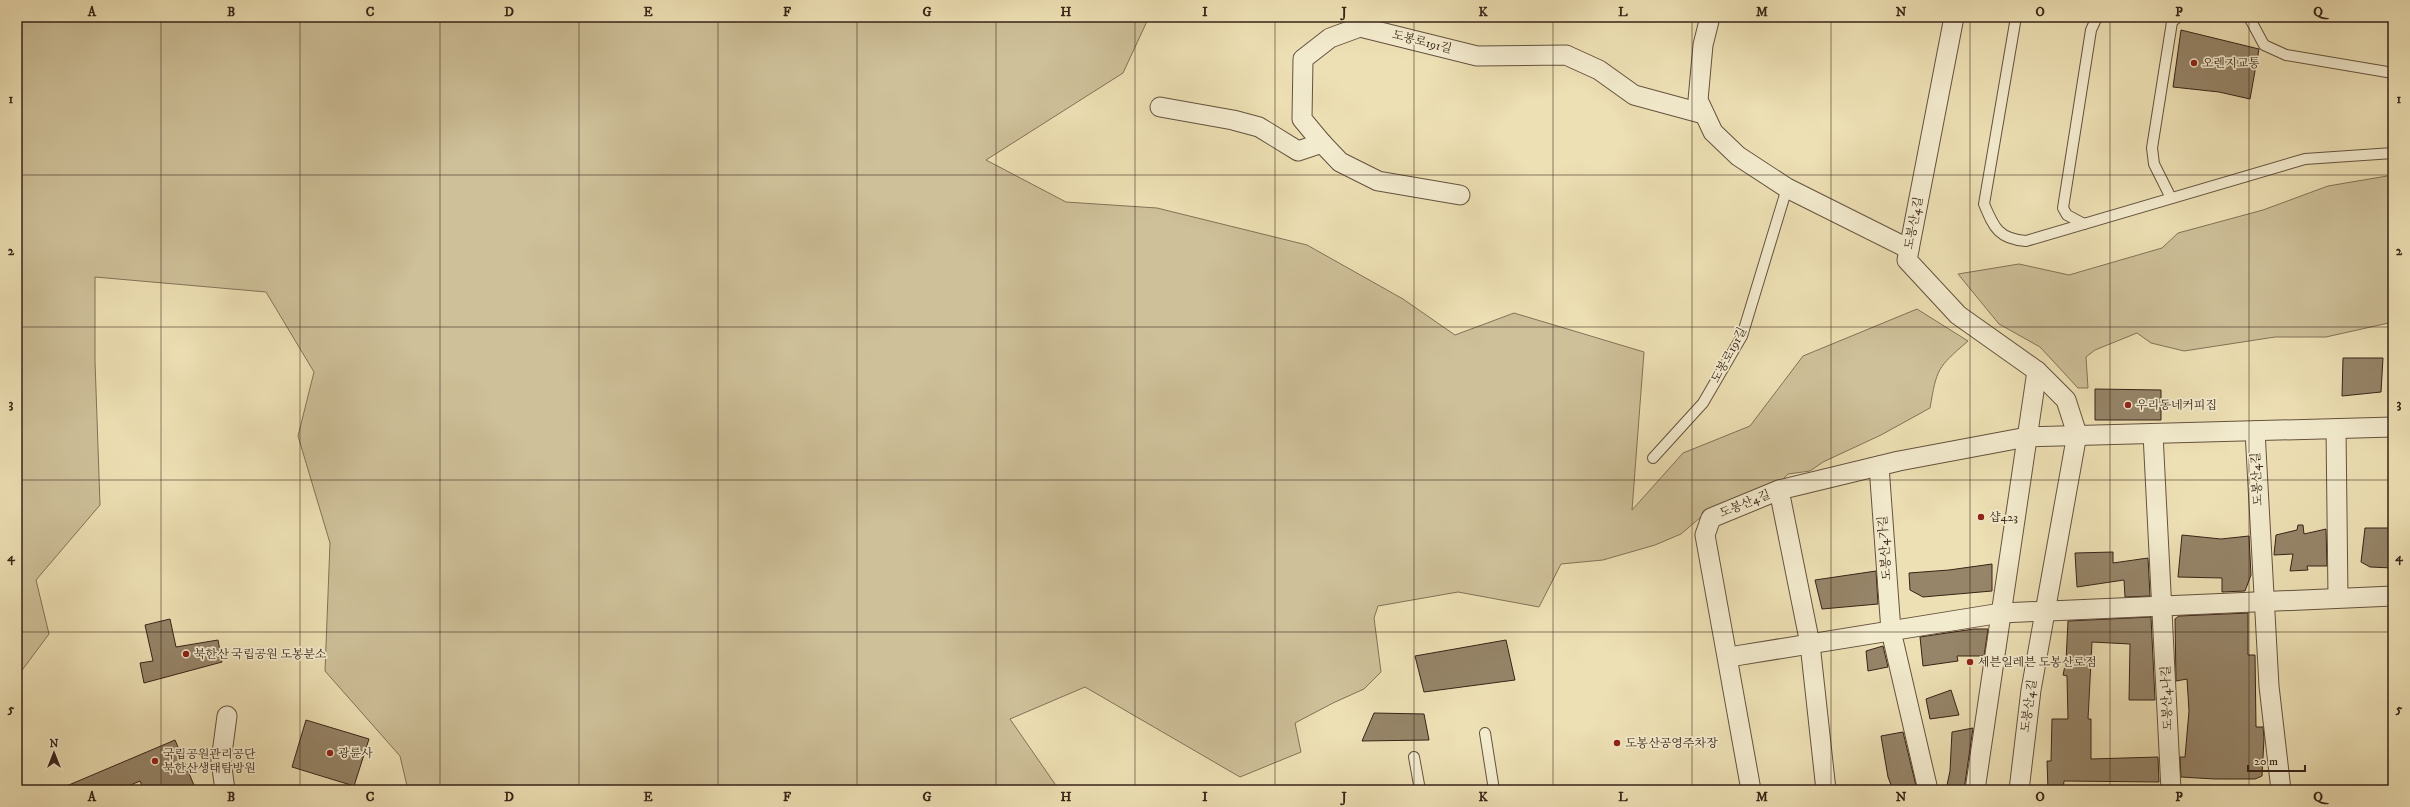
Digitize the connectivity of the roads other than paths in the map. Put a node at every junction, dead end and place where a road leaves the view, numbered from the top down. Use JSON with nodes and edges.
{"nodes":[{"id":1,"x":1710,"y":17,"type":"edge"},
{"id":2,"x":1954,"y":17,"type":"edge"},
{"id":3,"x":2016,"y":17,"type":"edge"},
{"id":4,"x":2097,"y":17,"type":"edge"},
{"id":5,"x":2178,"y":17,"type":"edge"},
{"id":6,"x":2249,"y":17,"type":"edge"},
{"id":7,"x":2393,"y":73,"type":"edge"},
{"id":8,"x":1160,"y":107,"type":"dead end"},
{"id":9,"x":1704,"y":114,"type":"junction"},
{"id":10,"x":1322,"y":143,"type":"junction"},
{"id":11,"x":2393,"y":153,"type":"edge"},
{"id":12,"x":1787,"y":188,"type":"junction"},
{"id":13,"x":1460,"y":195,"type":"dead end"},
{"id":14,"x":2171,"y":198,"type":"junction"},
{"id":15,"x":2084,"y":224,"type":"junction"},
{"id":16,"x":1909,"y":249,"type":"junction"},
{"id":17,"x":2037,"y":371,"type":"junction"},
{"id":18,"x":2393,"y":427,"type":"edge"},
{"id":19,"x":2336,"y":429,"type":"junction"},
{"id":20,"x":2255,"y":431,"type":"junction"},
{"id":21,"x":2077,"y":434,"type":"junction"},
{"id":22,"x":2153,"y":434,"type":"junction"},
{"id":23,"x":2027,"y":437,"type":"junction"},
{"id":24,"x":1653,"y":458,"type":"dead end"},
{"id":25,"x":1879,"y":466,"type":"junction"},
{"id":26,"x":1779,"y":490,"type":"junction"},
{"id":27,"x":2393,"y":596,"type":"edge"},
{"id":28,"x":2338,"y":597,"type":"junction"},
{"id":29,"x":2263,"y":600,"type":"junction"},
{"id":30,"x":2163,"y":606,"type":"junction"},
{"id":31,"x":2044,"y":610,"type":"junction"},
{"id":32,"x":2001,"y":613,"type":"junction"},
{"id":33,"x":1891,"y":631,"type":"junction"},
{"id":34,"x":1810,"y":644,"type":"junction"},
{"id":35,"x":1729,"y":657,"type":"junction"},
{"id":36,"x":227,"y":716,"type":"dead end"},
{"id":37,"x":1485,"y":733,"type":"dead end"},
{"id":38,"x":1414,"y":757,"type":"dead end"},
{"id":39,"x":225,"y":790,"type":"edge"},
{"id":40,"x":1420,"y":790,"type":"edge"},
{"id":41,"x":1494,"y":790,"type":"edge"},
{"id":42,"x":1751,"y":790,"type":"edge"},
{"id":43,"x":1826,"y":790,"type":"edge"},
{"id":44,"x":1928,"y":790,"type":"edge"},
{"id":45,"x":1975,"y":790,"type":"edge"},
{"id":46,"x":2019,"y":790,"type":"edge"},
{"id":47,"x":2171,"y":790,"type":"edge"},
{"id":48,"x":2281,"y":790,"type":"edge"}],
"edges":[{"from":1,"to":9,"type":"street"},
{"from":2,"to":16,"type":"street","name":"도봉산4길"},
{"from":3,"to":15,"type":"lane"},
{"from":4,"to":15,"type":"lane"},
{"from":5,"to":14,"type":"lane"},
{"from":6,"to":7,"type":"lane"},
{"from":8,"to":10,"type":"street"},
{"from":9,"to":10,"type":"street","name":"도봉로191길"},
{"from":9,"to":12,"type":"street"},
{"from":10,"to":13,"type":"street"},
{"from":11,"to":14,"type":"lane"},
{"from":12,"to":16,"type":"street"},
{"from":12,"to":24,"type":"lane","name":"도봉로191길"},
{"from":14,"to":15,"type":"lane"},
{"from":16,"to":17,"type":"street","name":"도봉산4길"},
{"from":17,"to":21,"type":"street","name":"도봉산4길"},
{"from":17,"to":23,"type":"street"},
{"from":18,"to":19,"type":"street","name":"도봉산4길"},
{"from":19,"to":20,"type":"street","name":"도봉산4길"},
{"from":19,"to":28,"type":"street"},
{"from":20,"to":22,"type":"street","name":"도봉산4길"},
{"from":20,"to":29,"type":"street","name":"도봉산4길"},
{"from":21,"to":22,"type":"street","name":"도봉산4길"},
{"from":21,"to":23,"type":"street","name":"도봉산4길"},
{"from":21,"to":31,"type":"street","name":"도봉산4길"},
{"from":22,"to":30,"type":"street","name":"도봉산4나길"},
{"from":23,"to":25,"type":"street","name":"도봉산4길"},
{"from":23,"to":32,"type":"street"},
{"from":25,"to":26,"type":"street","name":"도봉산4길"},
{"from":25,"to":33,"type":"street","name":"도봉산4가길"},
{"from":26,"to":34,"type":"street"},
{"from":26,"to":35,"type":"street","name":"도봉산4길"},
{"from":27,"to":28,"type":"street"},
{"from":28,"to":29,"type":"street"},
{"from":29,"to":30,"type":"street"},
{"from":29,"to":48,"type":"street","name":"도봉산4길"},
{"from":30,"to":31,"type":"street"},
{"from":30,"to":47,"type":"street","name":"도봉산4나길"},
{"from":31,"to":32,"type":"street"},
{"from":31,"to":46,"type":"street","name":"도봉산4길"},
{"from":32,"to":33,"type":"street"},
{"from":32,"to":45,"type":"street"},
{"from":33,"to":34,"type":"street"},
{"from":33,"to":44,"type":"street","name":"도봉산4가길"},
{"from":34,"to":35,"type":"street"},
{"from":34,"to":43,"type":"street"},
{"from":35,"to":42,"type":"street","name":"도봉산4길"},
{"from":36,"to":39,"type":"street"},
{"from":37,"to":41,"type":"lane"},
{"from":38,"to":40,"type":"lane"}]}
